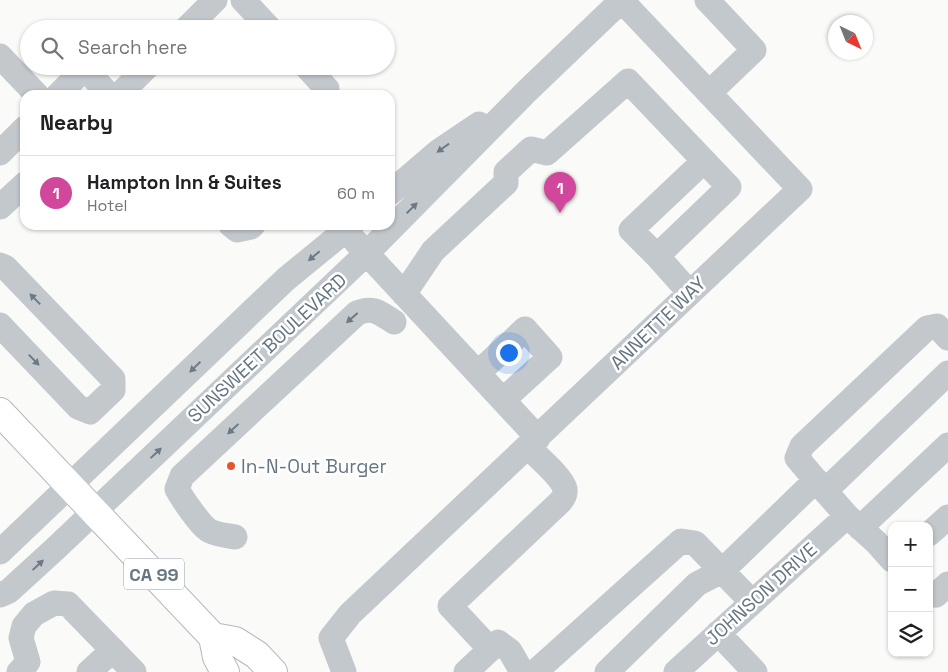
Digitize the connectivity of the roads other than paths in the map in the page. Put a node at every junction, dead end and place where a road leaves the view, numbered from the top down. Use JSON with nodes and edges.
{"nodes":[{"id":1,"x":215,"y":0,"type":"edge"},
{"id":2,"x":243,"y":0,"type":"edge"},
{"id":3,"x":621,"y":0,"type":"edge"},
{"id":4,"x":707,"y":0,"type":"edge"},
{"id":5,"x":195,"y":20,"type":"edge"},
{"id":6,"x":262,"y":20,"type":"edge"},
{"id":7,"x":0,"y":56,"type":"edge"},
{"id":8,"x":77,"y":75,"type":"edge"},
{"id":9,"x":91,"y":75,"type":"edge"},
{"id":10,"x":139,"y":75,"type":"edge"},
{"id":11,"x":314,"y":75,"type":"edge"},
{"id":12,"x":32,"y":90,"type":"edge"},
{"id":13,"x":63,"y":90,"type":"edge"},
{"id":14,"x":105,"y":90,"type":"edge"},
{"id":15,"x":124,"y":90,"type":"edge"},
{"id":16,"x":326,"y":90,"type":"edge"},
{"id":17,"x":527,"y":91,"type":"junction"},
{"id":18,"x":709,"y":93,"type":"junction"},
{"id":19,"x":20,"y":133,"type":"edge"},
{"id":20,"x":0,"y":153,"type":"edge"},
{"id":21,"x":704,"y":161,"type":"junction"},
{"id":22,"x":395,"y":188,"type":"edge"},
{"id":23,"x":20,"y":189,"type":"edge"},
{"id":24,"x":0,"y":207,"type":"edge"},
{"id":25,"x":395,"y":225,"type":"edge"},
{"id":26,"x":343,"y":230,"type":"edge"},
{"id":27,"x":348,"y":230,"type":"edge"},
{"id":28,"x":390,"y":230,"type":"edge"},
{"id":29,"x":367,"y":253,"type":"junction"},
{"id":30,"x":657,"y":256,"type":"junction"},
{"id":31,"x":0,"y":265,"type":"edge"},
{"id":32,"x":690,"y":293,"type":"junction"},
{"id":33,"x":404,"y":294,"type":"junction"},
{"id":34,"x":394,"y":322,"type":"dead end"},
{"id":35,"x":0,"y":325,"type":"edge"},
{"id":36,"x":948,"y":338,"type":"edge"},
{"id":37,"x":478,"y":373,"type":"junction"},
{"id":38,"x":948,"y":373,"type":"edge"},
{"id":39,"x":503,"y":400,"type":"junction"},
{"id":40,"x":0,"y":412,"type":"edge"},
{"id":41,"x":533,"y":442,"type":"junction"},
{"id":42,"x":948,"y":445,"type":"edge"},
{"id":43,"x":70,"y":486,"type":"junction"},
{"id":44,"x":820,"y":486,"type":"junction"},
{"id":45,"x":94,"y":511,"type":"junction"},
{"id":46,"x":948,"y":517,"type":"edge"},
{"id":47,"x":853,"y":522,"type":"junction"},
{"id":48,"x":933,"y":530,"type":"edge"},
{"id":49,"x":235,"y":537,"type":"dead end"},
{"id":50,"x":0,"y":552,"type":"edge"},
{"id":51,"x":888,"y":556,"type":"edge"},
{"id":52,"x":722,"y":571,"type":"junction"},
{"id":53,"x":948,"y":584,"type":"edge"},
{"id":54,"x":933,"y":594,"type":"edge"},
{"id":55,"x":0,"y":595,"type":"edge"},
{"id":56,"x":752,"y":602,"type":"junction"},
{"id":57,"x":24,"y":626,"type":"junction"},
{"id":58,"x":718,"y":633,"type":"junction"},
{"id":59,"x":213,"y":637,"type":"junction"},
{"id":60,"x":490,"y":649,"type":"junction"},
{"id":61,"x":113,"y":650,"type":"junction"},
{"id":62,"x":752,"y":671,"type":"edge"},
{"id":63,"x":19,"y":672,"type":"edge"},
{"id":64,"x":89,"y":672,"type":"edge"},
{"id":65,"x":134,"y":672,"type":"edge"},
{"id":66,"x":225,"y":672,"type":"edge"},
{"id":67,"x":273,"y":672,"type":"edge"},
{"id":68,"x":344,"y":672,"type":"edge"},
{"id":69,"x":466,"y":672,"type":"edge"},
{"id":70,"x":522,"y":672,"type":"edge"},
{"id":71,"x":535,"y":672,"type":"edge"},
{"id":72,"x":607,"y":672,"type":"edge"},
{"id":73,"x":676,"y":672,"type":"edge"}],
"edges":[{"from":1,"to":5,"type":"street"},
{"from":2,"to":6,"type":"street"},
{"from":3,"to":17,"type":"street","name":"SUNSWEET BOULEVARD"},
{"from":3,"to":18,"type":"street","name":"ANNETTE WAY"},
{"from":4,"to":18,"type":"street"},
{"from":7,"to":12,"type":"street"},
{"from":8,"to":13,"type":"street"},
{"from":9,"to":14,"type":"street"},
{"from":10,"to":15,"type":"street"},
{"from":11,"to":16,"type":"street"},
{"from":17,"to":22,"type":"street","name":"SUNSWEET BOULEVARD","one_way":true},
{"from":25,"to":17,"type":"street","name":"SUNSWEET BOULEVARD","one_way":true},
{"from":18,"to":32,"type":"street","name":"ANNETTE WAY"},
{"from":19,"to":20,"type":"street"},
{"from":21,"to":30,"type":"street"},
{"from":21,"to":30,"type":"street"},
{"from":21,"to":33,"type":"street"},
{"from":23,"to":24,"type":"street"},
{"from":26,"to":43,"type":"street","name":"SUNSWEET BOULEVARD","one_way":true},
{"from":27,"to":29,"type":"street"},
{"from":29,"to":28,"type":"street","name":"SUNSWEET BOULEVARD","one_way":true},
{"from":29,"to":33,"type":"street"},
{"from":45,"to":29,"type":"street","name":"SUNSWEET BOULEVARD","one_way":true},
{"from":30,"to":32,"type":"street"},
{"from":35,"to":31,"type":"street","one_way":true},
{"from":32,"to":41,"type":"street","name":"ANNETTE WAY"},
{"from":33,"to":37,"type":"street"},
{"from":34,"to":49,"type":"street","one_way":true},
{"from":36,"to":44,"type":"street"},
{"from":37,"to":39,"type":"street"},
{"from":37,"to":39,"type":"street"},
{"from":38,"to":44,"type":"street"},
{"from":39,"to":41,"type":"street"},
{"from":40,"to":43,"type":"highway","number":"CA 99"},
{"from":41,"to":60,"type":"street"},
{"from":41,"to":68,"type":"street","name":"ANNETTE WAY"},
{"from":42,"to":47,"type":"street","name":"JOHNSON DRIVE"},
{"from":43,"to":45,"type":"highway","number":"CA 99"},
{"from":43,"to":50,"type":"street","name":"SUNSWEET BOULEVARD"},
{"from":44,"to":47,"type":"street"},
{"from":44,"to":52,"type":"street"},
{"from":55,"to":45,"type":"street","name":"SUNSWEET BOULEVARD","one_way":true},
{"from":45,"to":59,"type":"highway","number":"CA 99"},
{"from":46,"to":48,"type":"street"},
{"from":47,"to":51,"type":"street"},
{"from":47,"to":56,"type":"street","name":"JOHNSON DRIVE"},
{"from":52,"to":56,"type":"street"},
{"from":52,"to":71,"type":"street"},
{"from":52,"to":72,"type":"street"},
{"from":53,"to":54,"type":"street"},
{"from":55,"to":57,"type":"street"},
{"from":56,"to":58,"type":"street","name":"JOHNSON DRIVE"},
{"from":57,"to":61,"type":"street"},
{"from":57,"to":63,"type":"street"},
{"from":58,"to":62,"type":"street"},
{"from":58,"to":73,"type":"street","name":"JOHNSON DRIVE"},
{"from":59,"to":66,"type":"highway","number":"CA 99"},
{"from":59,"to":67,"type":"highway"},
{"from":60,"to":69,"type":"street"},
{"from":60,"to":70,"type":"street"},
{"from":61,"to":64,"type":"street"},
{"from":61,"to":65,"type":"street"}]}
